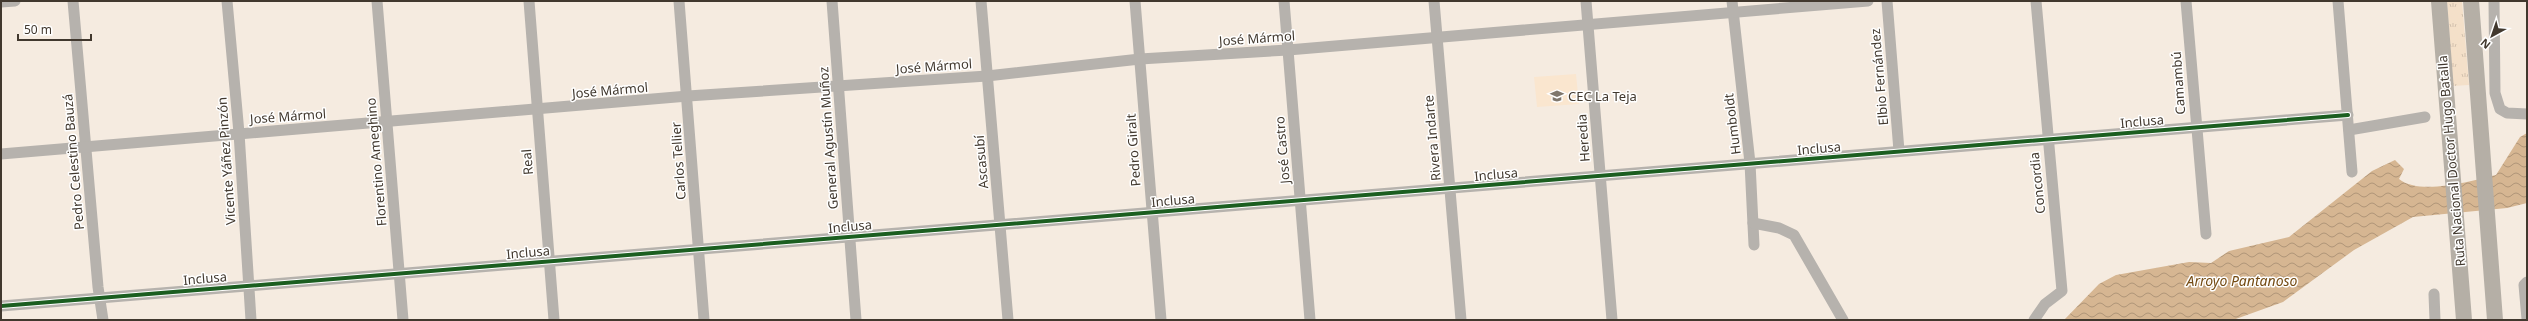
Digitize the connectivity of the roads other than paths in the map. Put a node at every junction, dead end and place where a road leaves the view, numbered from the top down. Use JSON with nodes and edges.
{"nodes":[{"id":1,"x":15,"y":1,"type":"edge"},
{"id":2,"x":73,"y":1,"type":"edge"},
{"id":3,"x":227,"y":1,"type":"edge"},
{"id":4,"x":377,"y":1,"type":"edge"},
{"id":5,"x":528,"y":1,"type":"edge"},
{"id":6,"x":679,"y":1,"type":"edge"},
{"id":7,"x":832,"y":1,"type":"edge"},
{"id":8,"x":981,"y":1,"type":"edge"},
{"id":9,"x":1135,"y":1,"type":"edge"},
{"id":10,"x":1284,"y":1,"type":"edge"},
{"id":11,"x":1434,"y":1,"type":"edge"},
{"id":12,"x":1586,"y":1,"type":"edge"},
{"id":13,"x":1732,"y":1,"type":"edge"},
{"id":14,"x":1868,"y":1,"type":"edge"},
{"id":15,"x":1887,"y":1,"type":"edge"},
{"id":16,"x":2036,"y":1,"type":"edge"},
{"id":17,"x":2186,"y":1,"type":"edge"},
{"id":18,"x":2338,"y":1,"type":"edge"},
{"id":19,"x":2431,"y":1,"type":"edge"},
{"id":20,"x":2439,"y":1,"type":"edge"},
{"id":21,"x":2471,"y":1,"type":"edge"},
{"id":22,"x":2481,"y":1,"type":"edge"},
{"id":23,"x":2494,"y":1,"type":"edge"},
{"id":24,"x":1,"y":2,"type":"edge"},
{"id":25,"x":1733,"y":13,"type":"junction"},
{"id":26,"x":1588,"y":26,"type":"junction"},
{"id":27,"x":1436,"y":37,"type":"junction"},
{"id":28,"x":1288,"y":50,"type":"junction"},
{"id":29,"x":1140,"y":59,"type":"junction"},
{"id":30,"x":2476,"y":67,"type":"junction"},
{"id":31,"x":2444,"y":72,"type":"junction"},
{"id":32,"x":987,"y":76,"type":"junction"},
{"id":33,"x":838,"y":87,"type":"junction"},
{"id":34,"x":688,"y":96,"type":"junction"},
{"id":35,"x":537,"y":110,"type":"junction"},
{"id":36,"x":2527,"y":114,"type":"edge"},
{"id":37,"x":2348,"y":115,"type":"junction"},
{"id":38,"x":2425,"y":117,"type":"dead end"},
{"id":39,"x":387,"y":123,"type":"junction"},
{"id":40,"x":2195,"y":127,"type":"junction"},
{"id":41,"x":2349,"y":130,"type":"junction"},
{"id":42,"x":239,"y":134,"type":"junction"},
{"id":43,"x":2047,"y":139,"type":"junction"},
{"id":44,"x":86,"y":147,"type":"junction"},
{"id":45,"x":1899,"y":151,"type":"junction"},
{"id":46,"x":1,"y":154,"type":"edge"},
{"id":47,"x":1750,"y":163,"type":"junction"},
{"id":48,"x":2352,"y":172,"type":"dead end"},
{"id":49,"x":1599,"y":175,"type":"junction"},
{"id":50,"x":1451,"y":187,"type":"junction"},
{"id":51,"x":1300,"y":200,"type":"junction"},
{"id":52,"x":1152,"y":211,"type":"junction"},
{"id":53,"x":1753,"y":223,"type":"junction"},
{"id":54,"x":1001,"y":224,"type":"junction"},
{"id":55,"x":2206,"y":234,"type":"dead end"},
{"id":56,"x":850,"y":236,"type":"junction"},
{"id":57,"x":1754,"y":245,"type":"dead end"},
{"id":58,"x":698,"y":248,"type":"junction"},
{"id":59,"x":550,"y":260,"type":"junction"},
{"id":60,"x":400,"y":272,"type":"junction"},
{"id":61,"x":2526,"y":283,"type":"edge"},
{"id":62,"x":248,"y":284,"type":"junction"},
{"id":63,"x":2434,"y":294,"type":"dead end"},
{"id":64,"x":100,"y":298,"type":"junction"},
{"id":65,"x":1,"y":306,"type":"edge"},
{"id":66,"x":2527,"y":319,"type":"edge"},
{"id":67,"x":103,"y":320,"type":"edge"},
{"id":68,"x":251,"y":320,"type":"edge"},
{"id":69,"x":403,"y":320,"type":"edge"},
{"id":70,"x":554,"y":320,"type":"edge"},
{"id":71,"x":704,"y":320,"type":"edge"},
{"id":72,"x":856,"y":320,"type":"edge"},
{"id":73,"x":1008,"y":320,"type":"edge"},
{"id":74,"x":1161,"y":320,"type":"edge"},
{"id":75,"x":1310,"y":320,"type":"edge"},
{"id":76,"x":1461,"y":320,"type":"edge"},
{"id":77,"x":1612,"y":320,"type":"edge"},
{"id":78,"x":1843,"y":320,"type":"edge"},
{"id":79,"x":2034,"y":320,"type":"edge"},
{"id":80,"x":2435,"y":320,"type":"edge"},
{"id":81,"x":2464,"y":320,"type":"edge"},
{"id":82,"x":2495,"y":320,"type":"edge"}],
"edges":[{"from":1,"to":24,"type":"street"},
{"from":2,"to":44,"type":"street","name":"Pedro Celestino Bauzá"},
{"from":3,"to":42,"type":"street","name":"Vicente Yáñez Pinzón"},
{"from":4,"to":39,"type":"street","name":"Florentino Ameghino"},
{"from":5,"to":35,"type":"street","name":"Real"},
{"from":6,"to":34,"type":"street","name":"Carlos Tellier"},
{"from":7,"to":33,"type":"street","name":"General Agustín Muñoz"},
{"from":8,"to":32,"type":"street","name":"Ascasubí"},
{"from":9,"to":29,"type":"street","name":"Pedro Giralt"},
{"from":10,"to":28,"type":"street","name":"José Castro"},
{"from":11,"to":27,"type":"street","name":"Rivera Indarte"},
{"from":12,"to":26,"type":"street","name":"Heredia"},
{"from":13,"to":25,"type":"street","name":"Humboldt"},
{"from":14,"to":25,"type":"street","name":"José Mármol"},
{"from":15,"to":45,"type":"street","name":"Elbio Fernández"},
{"from":16,"to":43,"type":"street","name":"Concordia"},
{"from":17,"to":40,"type":"street","name":"Camambú"},
{"from":18,"to":37,"type":"street"},
{"from":19,"to":31,"type":"highway"},
{"from":20,"to":31,"type":"highway","name":"Ruta Nacional Doctor Hugo Batalla"},
{"from":21,"to":30,"type":"highway"},
{"from":22,"to":30,"type":"highway"},
{"from":23,"to":36,"type":"street"},
{"from":25,"to":26,"type":"street","name":"José Mármol"},
{"from":25,"to":47,"type":"street","name":"Humboldt"},
{"from":26,"to":27,"type":"street","name":"José Mármol"},
{"from":26,"to":49,"type":"street","name":"Heredia"},
{"from":27,"to":28,"type":"street","name":"José Mármol"},
{"from":27,"to":50,"type":"street","name":"Rivera Indarte"},
{"from":28,"to":29,"type":"street","name":"José Mármol"},
{"from":28,"to":51,"type":"street","name":"José Castro"},
{"from":29,"to":32,"type":"street","name":"José Mármol"},
{"from":29,"to":52,"type":"street","name":"Pedro Giralt"},
{"from":30,"to":82,"type":"highway"},
{"from":31,"to":81,"type":"highway","name":"Ruta Nacional Doctor Hugo Batalla"},
{"from":32,"to":33,"type":"street","name":"José Mármol"},
{"from":32,"to":54,"type":"street","name":"Ascasubí"},
{"from":33,"to":34,"type":"street","name":"José Mármol"},
{"from":33,"to":56,"type":"street","name":"General Agustín Muñoz"},
{"from":34,"to":35,"type":"street","name":"José Mármol"},
{"from":34,"to":58,"type":"street","name":"Carlos Tellier"},
{"from":35,"to":39,"type":"street","name":"José Mármol"},
{"from":35,"to":59,"type":"street","name":"Real"},
{"from":37,"to":40,"type":"street","name":"Inclusa"},
{"from":37,"to":41,"type":"street"},
{"from":38,"to":41,"type":"street"},
{"from":39,"to":42,"type":"street","name":"José Mármol"},
{"from":39,"to":60,"type":"street","name":"Florentino Ameghino"},
{"from":40,"to":43,"type":"street","name":"Inclusa"},
{"from":40,"to":55,"type":"street","name":"Camambú"},
{"from":41,"to":48,"type":"street"},
{"from":42,"to":44,"type":"street","name":"José Mármol"},
{"from":42,"to":62,"type":"street","name":"Vicente Yáñez Pinzón"},
{"from":43,"to":45,"type":"street","name":"Inclusa"},
{"from":43,"to":79,"type":"street","name":"Concordia"},
{"from":44,"to":46,"type":"street","name":"José Mármol"},
{"from":44,"to":64,"type":"street","name":"Pedro Celestino Bauzá"},
{"from":45,"to":47,"type":"street","name":"Inclusa"},
{"from":47,"to":49,"type":"street","name":"Inclusa"},
{"from":47,"to":53,"type":"street","name":"Humboldt"},
{"from":49,"to":50,"type":"street","name":"Inclusa"},
{"from":49,"to":77,"type":"street","name":"Heredia"},
{"from":50,"to":51,"type":"street","name":"Inclusa"},
{"from":50,"to":76,"type":"street","name":"Rivera Indarte"},
{"from":51,"to":52,"type":"street","name":"Inclusa"},
{"from":51,"to":75,"type":"street","name":"José Castro"},
{"from":52,"to":54,"type":"street","name":"Inclusa"},
{"from":52,"to":74,"type":"street","name":"Pedro Giralt"},
{"from":53,"to":57,"type":"street","name":"Humboldt"},
{"from":53,"to":78,"type":"street"},
{"from":54,"to":56,"type":"street","name":"Inclusa"},
{"from":54,"to":73,"type":"street","name":"Ascasubí"},
{"from":56,"to":58,"type":"street","name":"Inclusa"},
{"from":56,"to":72,"type":"street","name":"General Agustín Muñoz"},
{"from":58,"to":59,"type":"street","name":"Inclusa"},
{"from":58,"to":71,"type":"street","name":"Carlos Tellier"},
{"from":59,"to":60,"type":"street","name":"Inclusa"},
{"from":59,"to":70,"type":"street","name":"Real"},
{"from":60,"to":62,"type":"street","name":"Inclusa"},
{"from":60,"to":69,"type":"street","name":"Florentino Ameghino"},
{"from":61,"to":66,"type":"street"},
{"from":62,"to":64,"type":"street","name":"Inclusa"},
{"from":62,"to":68,"type":"street","name":"Vicente Yáñez Pinzón"},
{"from":63,"to":80,"type":"street"},
{"from":64,"to":65,"type":"street","name":"Inclusa"},
{"from":64,"to":67,"type":"street","name":"Pedro Celestino Bauzá"}]}
